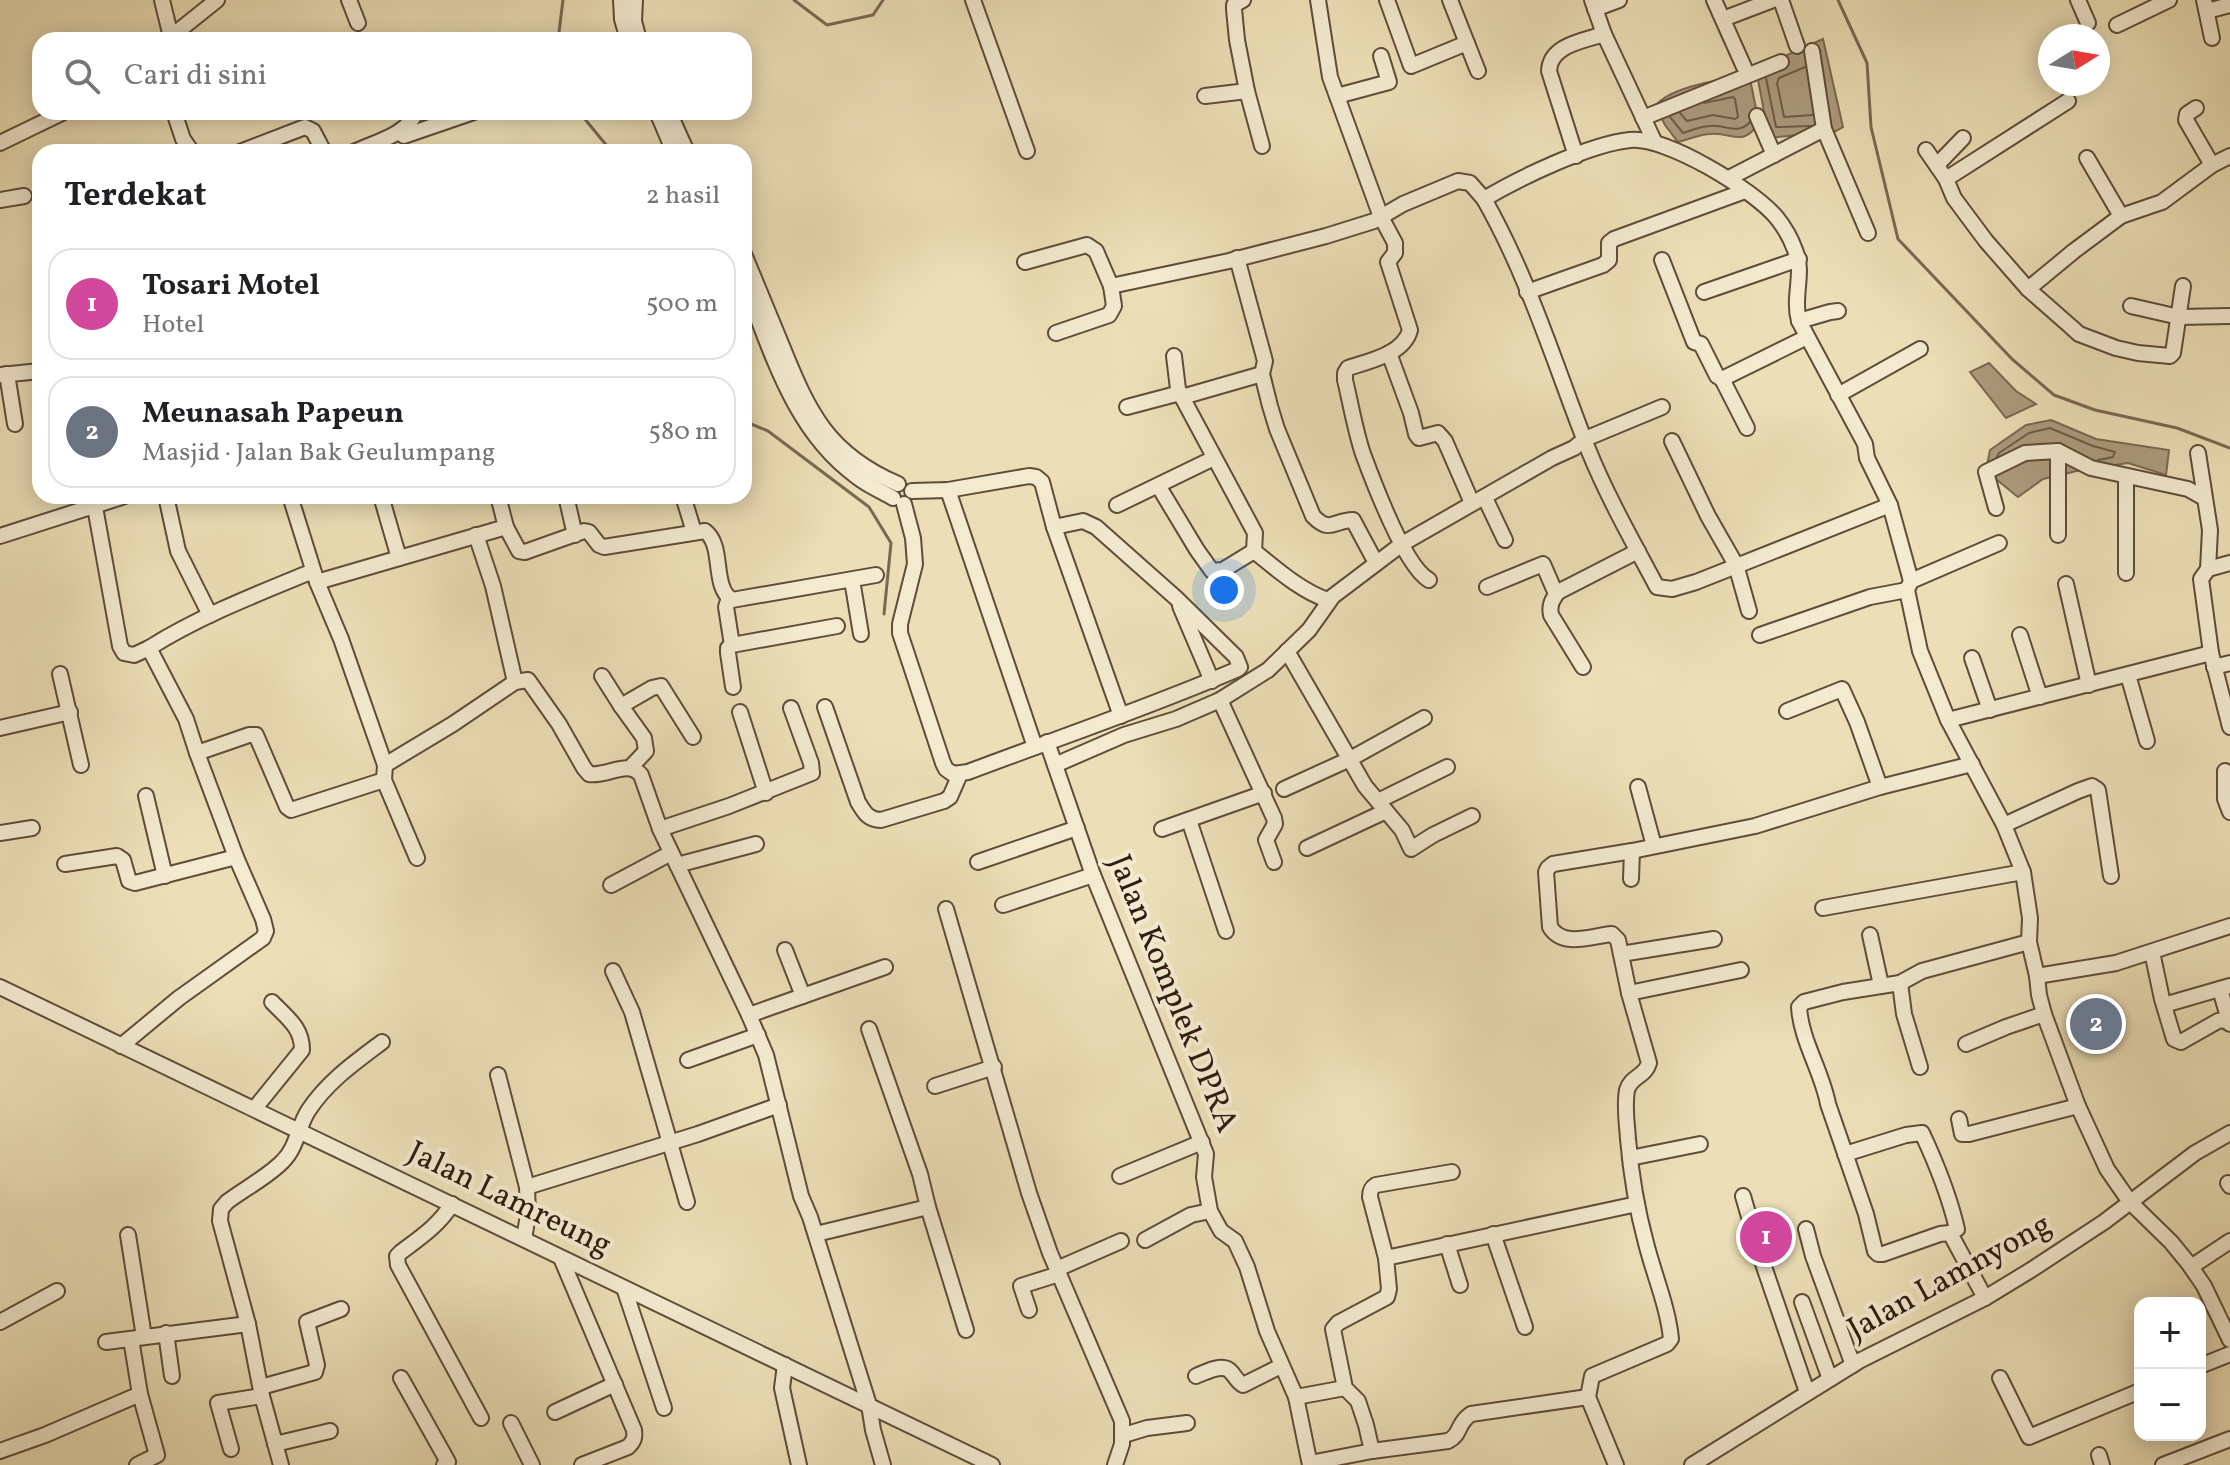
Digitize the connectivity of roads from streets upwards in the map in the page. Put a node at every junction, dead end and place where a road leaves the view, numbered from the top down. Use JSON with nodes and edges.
{"nodes":[{"id":1,"x":162,"y":0,"type":"edge"},
{"id":2,"x":217,"y":0,"type":"edge"},
{"id":3,"x":349,"y":0,"type":"edge"},
{"id":4,"x":621,"y":0,"type":"edge"},
{"id":5,"x":635,"y":0,"type":"edge"},
{"id":6,"x":973,"y":0,"type":"edge"},
{"id":7,"x":1318,"y":0,"type":"edge"},
{"id":8,"x":1387,"y":0,"type":"edge"},
{"id":9,"x":1450,"y":0,"type":"edge"},
{"id":10,"x":1619,"y":0,"type":"edge"},
{"id":11,"x":1714,"y":0,"type":"edge"},
{"id":12,"x":1773,"y":0,"type":"edge"},
{"id":13,"x":1781,"y":0,"type":"edge"},
{"id":14,"x":2078,"y":0,"type":"edge"},
{"id":15,"x":2169,"y":0,"type":"edge"},
{"id":16,"x":1239,"y":1,"type":"edge"},
{"id":17,"x":1593,"y":5,"type":"edge"},
{"id":18,"x":2205,"y":5,"type":"edge"},
{"id":19,"x":2230,"y":5,"type":"edge"},
{"id":20,"x":1723,"y":19,"type":"junction"},
{"id":21,"x":358,"y":23,"type":"dead end"},
{"id":22,"x":2088,"y":23,"type":"dead end"},
{"id":23,"x":2117,"y":25,"type":"dead end"},
{"id":24,"x":168,"y":32,"type":"edge"},
{"id":25,"x":178,"y":32,"type":"edge"},
{"id":26,"x":626,"y":32,"type":"edge"},
{"id":27,"x":637,"y":32,"type":"edge"},
{"id":28,"x":1604,"y":34,"type":"junction"},
{"id":29,"x":2212,"y":38,"type":"dead end"},
{"id":30,"x":1467,"y":43,"type":"junction"},
{"id":31,"x":1381,"y":56,"type":"dead end"},
{"id":32,"x":1781,"y":62,"type":"dead end"},
{"id":33,"x":1744,"y":67,"type":"dead end"},
{"id":34,"x":1478,"y":71,"type":"dead end"},
{"id":35,"x":1247,"y":91,"type":"junction"},
{"id":36,"x":1205,"y":96,"type":"dead end"},
{"id":37,"x":1337,"y":96,"type":"junction"},
{"id":38,"x":2068,"y":101,"type":"dead end"},
{"id":39,"x":2196,"y":108,"type":"dead end"},
{"id":40,"x":1757,"y":116,"type":"dead end"},
{"id":41,"x":1643,"y":118,"type":"junction"},
{"id":42,"x":47,"y":120,"type":"edge"},
{"id":43,"x":177,"y":120,"type":"edge"},
{"id":44,"x":412,"y":120,"type":"edge"},
{"id":45,"x":447,"y":120,"type":"edge"},
{"id":46,"x":660,"y":120,"type":"edge"},
{"id":47,"x":673,"y":120,"type":"edge"},
{"id":48,"x":1824,"y":129,"type":"junction"},
{"id":49,"x":403,"y":133,"type":"junction"},
{"id":50,"x":1963,"y":138,"type":"dead end"},
{"id":51,"x":0,"y":143,"type":"edge"},
{"id":52,"x":1655,"y":143,"type":"junction"},
{"id":53,"x":186,"y":144,"type":"edge"},
{"id":54,"x":261,"y":144,"type":"edge"},
{"id":55,"x":320,"y":144,"type":"edge"},
{"id":56,"x":375,"y":144,"type":"edge"},
{"id":57,"x":407,"y":144,"type":"edge"},
{"id":58,"x":671,"y":144,"type":"edge"},
{"id":59,"x":683,"y":144,"type":"edge"},
{"id":60,"x":1262,"y":146,"type":"dead end"},
{"id":61,"x":1926,"y":150,"type":"dead end"},
{"id":62,"x":1027,"y":151,"type":"dead end"},
{"id":63,"x":1774,"y":155,"type":"junction"},
{"id":64,"x":1576,"y":156,"type":"junction"},
{"id":65,"x":2230,"y":156,"type":"edge"},
{"id":66,"x":2087,"y":158,"type":"dead end"},
{"id":67,"x":1937,"y":165,"type":"junction"},
{"id":68,"x":2212,"y":165,"type":"junction"},
{"id":69,"x":1729,"y":178,"type":"junction"},
{"id":70,"x":1946,"y":179,"type":"junction"},
{"id":71,"x":1745,"y":191,"type":"junction"},
{"id":72,"x":24,"y":196,"type":"dead end"},
{"id":73,"x":1484,"y":199,"type":"junction"},
{"id":74,"x":0,"y":200,"type":"edge"},
{"id":75,"x":2121,"y":216,"type":"junction"},
{"id":76,"x":1381,"y":217,"type":"junction"},
{"id":77,"x":1868,"y":233,"type":"dead end"},
{"id":78,"x":1237,"y":258,"type":"junction"},
{"id":79,"x":1799,"y":259,"type":"junction"},
{"id":80,"x":1662,"y":260,"type":"dead end"},
{"id":81,"x":1025,"y":262,"type":"dead end"},
{"id":82,"x":752,"y":276,"type":"edge"},
{"id":83,"x":1111,"y":286,"type":"junction"},
{"id":84,"x":2183,"y":286,"type":"dead end"},
{"id":85,"x":2028,"y":289,"type":"junction"},
{"id":86,"x":1527,"y":292,"type":"junction"},
{"id":87,"x":1704,"y":292,"type":"dead end"},
{"id":88,"x":752,"y":299,"type":"edge"},
{"id":89,"x":2131,"y":306,"type":"dead end"},
{"id":90,"x":1838,"y":311,"type":"dead end"},
{"id":91,"x":2230,"y":316,"type":"edge"},
{"id":92,"x":2179,"y":317,"type":"junction"},
{"id":93,"x":1799,"y":321,"type":"junction"},
{"id":94,"x":1056,"y":333,"type":"dead end"},
{"id":95,"x":1807,"y":337,"type":"junction"},
{"id":96,"x":1920,"y":349,"type":"dead end"},
{"id":97,"x":1389,"y":353,"type":"junction"},
{"id":98,"x":1174,"y":356,"type":"dead end"},
{"id":99,"x":32,"y":372,"type":"edge"},
{"id":100,"x":1262,"y":374,"type":"junction"},
{"id":101,"x":4,"y":375,"type":"edge"},
{"id":102,"x":788,"y":376,"type":"junction"},
{"id":103,"x":1722,"y":379,"type":"junction"},
{"id":104,"x":1181,"y":395,"type":"junction"},
{"id":105,"x":1838,"y":395,"type":"junction"},
{"id":106,"x":1127,"y":407,"type":"dead end"},
{"id":107,"x":1662,"y":407,"type":"dead end"},
{"id":108,"x":15,"y":424,"type":"dead end"},
{"id":109,"x":1747,"y":428,"type":"dead end"},
{"id":110,"x":1585,"y":439,"type":"junction"},
{"id":111,"x":1672,"y":441,"type":"dead end"},
{"id":112,"x":2058,"y":451,"type":"junction"},
{"id":113,"x":2198,"y":453,"type":"dead end"},
{"id":114,"x":1214,"y":458,"type":"junction"},
{"id":115,"x":2126,"y":476,"type":"junction"},
{"id":116,"x":1159,"y":487,"type":"junction"},
{"id":117,"x":948,"y":490,"type":"junction"},
{"id":118,"x":902,"y":494,"type":"junction"},
{"id":119,"x":2204,"y":498,"type":"junction"},
{"id":120,"x":1478,"y":500,"type":"junction"},
{"id":121,"x":103,"y":504,"type":"edge"},
{"id":122,"x":168,"y":504,"type":"edge"},
{"id":123,"x":292,"y":504,"type":"edge"},
{"id":124,"x":383,"y":504,"type":"edge"},
{"id":125,"x":500,"y":504,"type":"edge"},
{"id":126,"x":568,"y":504,"type":"edge"},
{"id":127,"x":685,"y":504,"type":"edge"},
{"id":128,"x":1117,"y":505,"type":"dead end"},
{"id":129,"x":1890,"y":505,"type":"junction"},
{"id":130,"x":95,"y":507,"type":"junction"},
{"id":131,"x":1996,"y":508,"type":"dead end"},
{"id":132,"x":506,"y":527,"type":"junction"},
{"id":133,"x":1054,"y":527,"type":"junction"},
{"id":134,"x":694,"y":532,"type":"junction"},
{"id":135,"x":476,"y":535,"type":"junction"},
{"id":136,"x":575,"y":535,"type":"junction"},
{"id":137,"x":2058,"y":535,"type":"dead end"},
{"id":138,"x":0,"y":536,"type":"edge"},
{"id":139,"x":1505,"y":540,"type":"dead end"},
{"id":140,"x":1999,"y":543,"type":"dead end"},
{"id":141,"x":1402,"y":544,"type":"junction"},
{"id":142,"x":1254,"y":551,"type":"junction"},
{"id":143,"x":1638,"y":551,"type":"junction"},
{"id":144,"x":399,"y":558,"type":"junction"},
{"id":145,"x":1376,"y":563,"type":"junction"},
{"id":146,"x":2230,"y":563,"type":"edge"},
{"id":147,"x":1736,"y":565,"type":"junction"},
{"id":148,"x":2208,"y":569,"type":"junction"},
{"id":149,"x":2126,"y":573,"type":"dead end"},
{"id":150,"x":876,"y":575,"type":"dead end"},
{"id":151,"x":315,"y":576,"type":"junction"},
{"id":152,"x":852,"y":580,"type":"junction"},
{"id":153,"x":1429,"y":580,"type":"dead end"},
{"id":154,"x":2066,"y":584,"type":"dead end"},
{"id":155,"x":1909,"y":586,"type":"junction"},
{"id":156,"x":1487,"y":587,"type":"dead end"},
{"id":157,"x":1556,"y":594,"type":"junction"},
{"id":158,"x":729,"y":598,"type":"junction"},
{"id":159,"x":1176,"y":598,"type":"junction"},
{"id":160,"x":1331,"y":599,"type":"junction"},
{"id":161,"x":1749,"y":611,"type":"dead end"},
{"id":162,"x":210,"y":615,"type":"junction"},
{"id":163,"x":837,"y":626,"type":"dead end"},
{"id":164,"x":861,"y":634,"type":"dead end"},
{"id":165,"x":1760,"y":635,"type":"dead end"},
{"id":166,"x":2020,"y":635,"type":"dead end"},
{"id":167,"x":732,"y":645,"type":"junction"},
{"id":168,"x":149,"y":648,"type":"junction"},
{"id":169,"x":1287,"y":651,"type":"junction"},
{"id":170,"x":1972,"y":658,"type":"dead end"},
{"id":171,"x":2212,"y":660,"type":"junction"},
{"id":172,"x":2230,"y":663,"type":"edge"},
{"id":173,"x":1583,"y":667,"type":"dead end"},
{"id":174,"x":60,"y":674,"type":"dead end"},
{"id":175,"x":2128,"y":675,"type":"junction"},
{"id":176,"x":602,"y":676,"type":"dead end"},
{"id":177,"x":1212,"y":681,"type":"junction"},
{"id":178,"x":528,"y":685,"type":"junction"},
{"id":179,"x":2089,"y":685,"type":"junction"},
{"id":180,"x":733,"y":687,"type":"dead end"},
{"id":181,"x":2040,"y":697,"type":"junction"},
{"id":182,"x":1220,"y":700,"type":"junction"},
{"id":183,"x":621,"y":706,"type":"junction"},
{"id":184,"x":825,"y":707,"type":"dead end"},
{"id":185,"x":791,"y":708,"type":"dead end"},
{"id":186,"x":1990,"y":710,"type":"junction"},
{"id":187,"x":1787,"y":711,"type":"dead end"},
{"id":188,"x":70,"y":712,"type":"junction"},
{"id":189,"x":740,"y":712,"type":"dead end"},
{"id":190,"x":1121,"y":716,"type":"junction"},
{"id":191,"x":1424,"y":718,"type":"dead end"},
{"id":192,"x":1948,"y":720,"type":"junction"},
{"id":193,"x":2230,"y":727,"type":"edge"},
{"id":194,"x":0,"y":728,"type":"edge"},
{"id":195,"x":693,"y":737,"type":"dead end"},
{"id":196,"x":2147,"y":741,"type":"dead end"},
{"id":197,"x":1041,"y":744,"type":"junction"},
{"id":198,"x":197,"y":753,"type":"junction"},
{"id":199,"x":1350,"y":759,"type":"junction"},
{"id":200,"x":1972,"y":764,"type":"junction"},
{"id":201,"x":81,"y":765,"type":"dead end"},
{"id":202,"x":1055,"y":765,"type":"junction"},
{"id":203,"x":1447,"y":767,"type":"dead end"},
{"id":204,"x":630,"y":768,"type":"junction"},
{"id":205,"x":2225,"y":771,"type":"dead end"},
{"id":206,"x":384,"y":772,"type":"junction"},
{"id":207,"x":960,"y":774,"type":"junction"},
{"id":208,"x":1638,"y":787,"type":"dead end"},
{"id":209,"x":1880,"y":787,"type":"junction"},
{"id":210,"x":1284,"y":789,"type":"dead end"},
{"id":211,"x":766,"y":793,"type":"junction"},
{"id":212,"x":1264,"y":793,"type":"junction"},
{"id":213,"x":146,"y":796,"type":"dead end"},
{"id":214,"x":1382,"y":806,"type":"junction"},
{"id":215,"x":2230,"y":812,"type":"edge"},
{"id":216,"x":1472,"y":816,"type":"dead end"},
{"id":217,"x":1189,"y":820,"type":"junction"},
{"id":218,"x":2004,"y":825,"type":"junction"},
{"id":219,"x":32,"y":828,"type":"dead end"},
{"id":220,"x":1077,"y":828,"type":"junction"},
{"id":221,"x":660,"y":829,"type":"junction"},
{"id":222,"x":1162,"y":829,"type":"dead end"},
{"id":223,"x":0,"y":833,"type":"edge"},
{"id":224,"x":756,"y":844,"type":"dead end"},
{"id":225,"x":1654,"y":846,"type":"junction"},
{"id":226,"x":1307,"y":848,"type":"dead end"},
{"id":227,"x":1632,"y":851,"type":"junction"},
{"id":228,"x":236,"y":857,"type":"junction"},
{"id":229,"x":417,"y":858,"type":"dead end"},
{"id":230,"x":674,"y":859,"type":"junction"},
{"id":231,"x":978,"y":862,"type":"dead end"},
{"id":232,"x":1274,"y":862,"type":"dead end"},
{"id":233,"x":65,"y":864,"type":"dead end"},
{"id":234,"x":2023,"y":872,"type":"junction"},
{"id":235,"x":1093,"y":875,"type":"junction"},
{"id":236,"x":165,"y":876,"type":"junction"},
{"id":237,"x":2111,"y":876,"type":"dead end"},
{"id":238,"x":1631,"y":879,"type":"dead end"},
{"id":239,"x":611,"y":885,"type":"dead end"},
{"id":240,"x":1003,"y":905,"type":"dead end"},
{"id":241,"x":1823,"y":908,"type":"dead end"},
{"id":242,"x":946,"y":909,"type":"dead end"},
{"id":243,"x":2230,"y":926,"type":"edge"},
{"id":244,"x":1226,"y":931,"type":"dead end"},
{"id":245,"x":1870,"y":935,"type":"dead end"},
{"id":246,"x":1714,"y":939,"type":"dead end"},
{"id":247,"x":2029,"y":942,"type":"junction"},
{"id":248,"x":785,"y":950,"type":"dead end"},
{"id":249,"x":2152,"y":952,"type":"junction"},
{"id":250,"x":1621,"y":954,"type":"junction"},
{"id":251,"x":885,"y":967,"type":"dead end"},
{"id":252,"x":1741,"y":970,"type":"dead end"},
{"id":253,"x":613,"y":971,"type":"dead end"},
{"id":254,"x":2037,"y":976,"type":"junction"},
{"id":255,"x":1900,"y":983,"type":"junction"},
{"id":256,"x":1881,"y":985,"type":"junction"},
{"id":257,"x":0,"y":987,"type":"edge"},
{"id":258,"x":2225,"y":987,"type":"edge"},
{"id":259,"x":1629,"y":993,"type":"junction"},
{"id":260,"x":803,"y":996,"type":"junction"},
{"id":261,"x":272,"y":1002,"type":"dead end"},
{"id":262,"x":2164,"y":1005,"type":"junction"},
{"id":263,"x":2044,"y":1014,"type":"junction"},
{"id":264,"x":749,"y":1015,"type":"junction"},
{"id":265,"x":2229,"y":1023,"type":"edge"},
{"id":266,"x":869,"y":1029,"type":"dead end"},
{"id":267,"x":758,"y":1035,"type":"junction"},
{"id":268,"x":382,"y":1042,"type":"dead end"},
{"id":269,"x":1966,"y":1044,"type":"dead end"},
{"id":270,"x":121,"y":1046,"type":"junction"},
{"id":271,"x":688,"y":1060,"type":"dead end"},
{"id":272,"x":994,"y":1067,"type":"junction"},
{"id":273,"x":1920,"y":1067,"type":"dead end"},
{"id":274,"x":498,"y":1075,"type":"dead end"},
{"id":275,"x":935,"y":1086,"type":"dead end"},
{"id":276,"x":779,"y":1105,"type":"junction"},
{"id":277,"x":2078,"y":1106,"type":"junction"},
{"id":278,"x":255,"y":1108,"type":"junction"},
{"id":279,"x":1959,"y":1119,"type":"dead end"},
{"id":280,"x":300,"y":1129,"type":"junction"},
{"id":281,"x":2230,"y":1133,"type":"edge"},
{"id":282,"x":1202,"y":1142,"type":"junction"},
{"id":283,"x":668,"y":1143,"type":"junction"},
{"id":284,"x":1700,"y":1144,"type":"dead end"},
{"id":285,"x":1845,"y":1154,"type":"junction"},
{"id":286,"x":1630,"y":1158,"type":"junction"},
{"id":287,"x":1452,"y":1172,"type":"dead end"},
{"id":288,"x":1120,"y":1176,"type":"dead end"},
{"id":289,"x":527,"y":1187,"type":"junction"},
{"id":290,"x":1743,"y":1196,"type":"dead end"},
{"id":291,"x":687,"y":1202,"type":"dead end"},
{"id":292,"x":2130,"y":1202,"type":"junction"},
{"id":293,"x":452,"y":1204,"type":"junction"},
{"id":294,"x":1637,"y":1204,"type":"junction"},
{"id":295,"x":928,"y":1207,"type":"junction"},
{"id":296,"x":1210,"y":1211,"type":"junction"},
{"id":297,"x":1806,"y":1229,"type":"dead end"},
{"id":298,"x":1950,"y":1233,"type":"junction"},
{"id":299,"x":816,"y":1234,"type":"junction"},
{"id":300,"x":1493,"y":1234,"type":"junction"},
{"id":301,"x":128,"y":1235,"type":"dead end"},
{"id":302,"x":524,"y":1239,"type":"junction"},
{"id":303,"x":1145,"y":1240,"type":"dead end"},
{"id":304,"x":1121,"y":1241,"type":"dead end"},
{"id":305,"x":2230,"y":1241,"type":"edge"},
{"id":306,"x":1447,"y":1244,"type":"junction"},
{"id":307,"x":561,"y":1258,"type":"junction"},
{"id":308,"x":1386,"y":1258,"type":"junction"},
{"id":309,"x":2191,"y":1267,"type":"junction"},
{"id":310,"x":1058,"y":1272,"type":"junction"},
{"id":311,"x":1460,"y":1285,"type":"dead end"},
{"id":312,"x":624,"y":1288,"type":"junction"},
{"id":313,"x":57,"y":1291,"type":"dead end"},
{"id":314,"x":1985,"y":1298,"type":"junction"},
{"id":315,"x":1802,"y":1302,"type":"dead end"},
{"id":316,"x":341,"y":1309,"type":"dead end"},
{"id":317,"x":1029,"y":1310,"type":"dead end"},
{"id":318,"x":2226,"y":1316,"type":"edge"},
{"id":319,"x":0,"y":1322,"type":"edge"},
{"id":320,"x":248,"y":1324,"type":"junction"},
{"id":321,"x":1525,"y":1327,"type":"dead end"},
{"id":322,"x":966,"y":1330,"type":"dead end"},
{"id":323,"x":166,"y":1333,"type":"junction"},
{"id":324,"x":138,"y":1338,"type":"junction"},
{"id":325,"x":2230,"y":1340,"type":"edge"},
{"id":326,"x":106,"y":1342,"type":"dead end"},
{"id":327,"x":2230,"y":1354,"type":"edge"},
{"id":328,"x":2206,"y":1364,"type":"edge"},
{"id":329,"x":785,"y":1365,"type":"junction"},
{"id":330,"x":1853,"y":1365,"type":"junction"},
{"id":331,"x":1281,"y":1366,"type":"junction"},
{"id":332,"x":172,"y":1376,"type":"dead end"},
{"id":333,"x":1196,"y":1376,"type":"dead end"},
{"id":334,"x":401,"y":1378,"type":"dead end"},
{"id":335,"x":2000,"y":1378,"type":"dead end"},
{"id":336,"x":1830,"y":1379,"type":"junction"},
{"id":337,"x":615,"y":1384,"type":"junction"},
{"id":338,"x":1345,"y":1388,"type":"junction"},
{"id":339,"x":261,"y":1391,"type":"junction"},
{"id":340,"x":1807,"y":1392,"type":"junction"},
{"id":341,"x":2134,"y":1393,"type":"edge"},
{"id":342,"x":140,"y":1394,"type":"junction"},
{"id":343,"x":1296,"y":1397,"type":"junction"},
{"id":344,"x":1588,"y":1397,"type":"junction"},
{"id":345,"x":869,"y":1405,"type":"junction"},
{"id":346,"x":664,"y":1408,"type":"dead end"},
{"id":347,"x":555,"y":1412,"type":"dead end"},
{"id":348,"x":481,"y":1418,"type":"dead end"},
{"id":349,"x":511,"y":1423,"type":"dead end"},
{"id":350,"x":1187,"y":1423,"type":"dead end"},
{"id":351,"x":330,"y":1431,"type":"dead end"},
{"id":352,"x":1124,"y":1435,"type":"junction"},
{"id":353,"x":2230,"y":1439,"type":"edge"},
{"id":354,"x":275,"y":1444,"type":"junction"},
{"id":355,"x":231,"y":1449,"type":"dead end"},
{"id":356,"x":0,"y":1451,"type":"edge"},
{"id":357,"x":1372,"y":1451,"type":"junction"},
{"id":358,"x":612,"y":1460,"type":"edge"},
{"id":359,"x":1699,"y":1463,"type":"edge"},
{"id":360,"x":1310,"y":1464,"type":"edge"},
{"id":361,"x":137,"y":1465,"type":"edge"},
{"id":362,"x":281,"y":1465,"type":"edge"},
{"id":363,"x":444,"y":1465,"type":"edge"},
{"id":364,"x":532,"y":1465,"type":"edge"},
{"id":365,"x":582,"y":1465,"type":"edge"},
{"id":366,"x":799,"y":1465,"type":"edge"},
{"id":367,"x":883,"y":1465,"type":"edge"},
{"id":368,"x":992,"y":1465,"type":"edge"},
{"id":369,"x":1115,"y":1465,"type":"edge"},
{"id":370,"x":1616,"y":1465,"type":"edge"},
{"id":371,"x":2163,"y":1465,"type":"edge"}],
"edges":[{"from":1,"to":24,"type":"street"},
{"from":2,"to":25,"type":"street"},
{"from":3,"to":21,"type":"street"},
{"from":4,"to":26,"type":"street"},
{"from":5,"to":27,"type":"street"},
{"from":6,"to":62,"type":"street"},
{"from":7,"to":37,"type":"street"},
{"from":8,"to":30,"type":"street"},
{"from":9,"to":30,"type":"street"},
{"from":10,"to":17,"type":"street"},
{"from":11,"to":20,"type":"street"},
{"from":12,"to":20,"type":"street"},
{"from":13,"to":48,"type":"street"},
{"from":14,"to":22,"type":"street"},
{"from":15,"to":23,"type":"street"},
{"from":16,"to":35,"type":"street"},
{"from":17,"to":28,"type":"street"},
{"from":18,"to":19,"type":"street"},
{"from":18,"to":29,"type":"street"},
{"from":20,"to":33,"type":"street"},
{"from":28,"to":41,"type":"street"},
{"from":28,"to":64,"type":"street"},
{"from":30,"to":34,"type":"street"},
{"from":31,"to":37,"type":"street"},
{"from":32,"to":41,"type":"street"},
{"from":35,"to":36,"type":"street"},
{"from":35,"to":60,"type":"street"},
{"from":37,"to":76,"type":"street"},
{"from":38,"to":70,"type":"street"},
{"from":39,"to":68,"type":"street"},
{"from":40,"to":63,"type":"street"},
{"from":41,"to":52,"type":"street"},
{"from":42,"to":51,"type":"street"},
{"from":43,"to":53,"type":"street"},
{"from":44,"to":49,"type":"street"},
{"from":45,"to":49,"type":"street"},
{"from":46,"to":58,"type":"street"},
{"from":47,"to":59,"type":"street"},
{"from":48,"to":63,"type":"street"},
{"from":48,"to":77,"type":"street"},
{"from":49,"to":56,"type":"street"},
{"from":49,"to":57,"type":"street"},
{"from":50,"to":67,"type":"street"},
{"from":52,"to":64,"type":"street"},
{"from":52,"to":69,"type":"street"},
{"from":54,"to":55,"type":"street"},
{"from":61,"to":67,"type":"street"},
{"from":63,"to":69,"type":"street"},
{"from":64,"to":73,"type":"street"},
{"from":65,"to":68,"type":"street"},
{"from":66,"to":75,"type":"street"},
{"from":67,"to":70,"type":"street"},
{"from":68,"to":75,"type":"street"},
{"from":69,"to":71,"type":"street"},
{"from":70,"to":85,"type":"street"},
{"from":71,"to":79,"type":"street"},
{"from":71,"to":86,"type":"street"},
{"from":72,"to":74,"type":"street"},
{"from":73,"to":76,"type":"street"},
{"from":73,"to":86,"type":"street"},
{"from":75,"to":85,"type":"street"},
{"from":76,"to":78,"type":"street"},
{"from":76,"to":97,"type":"street"},
{"from":78,"to":83,"type":"street"},
{"from":78,"to":100,"type":"street"},
{"from":79,"to":87,"type":"street"},
{"from":79,"to":93,"type":"street"},
{"from":80,"to":103,"type":"street"},
{"from":81,"to":83,"type":"street"},
{"from":82,"to":102,"type":"street"},
{"from":83,"to":94,"type":"street"},
{"from":84,"to":92,"type":"street"},
{"from":85,"to":92,"type":"street"},
{"from":86,"to":110,"type":"street"},
{"from":88,"to":102,"type":"street"},
{"from":89,"to":92,"type":"street"},
{"from":90,"to":93,"type":"street"},
{"from":91,"to":92,"type":"street"},
{"from":93,"to":95,"type":"street"},
{"from":95,"to":103,"type":"street"},
{"from":95,"to":105,"type":"street"},
{"from":96,"to":105,"type":"street"},
{"from":97,"to":120,"type":"street"},
{"from":97,"to":141,"type":"street"},
{"from":98,"to":104,"type":"street"},
{"from":99,"to":101,"type":"street"},
{"from":100,"to":104,"type":"street"},
{"from":100,"to":145,"type":"street"},
{"from":101,"to":108,"type":"street"},
{"from":102,"to":118,"type":"street"},
{"from":103,"to":109,"type":"street"},
{"from":104,"to":106,"type":"street"},
{"from":104,"to":114,"type":"street"},
{"from":105,"to":129,"type":"street"},
{"from":107,"to":110,"type":"street"},
{"from":110,"to":120,"type":"street"},
{"from":110,"to":143,"type":"street"},
{"from":111,"to":147,"type":"street"},
{"from":112,"to":115,"type":"street"},
{"from":112,"to":131,"type":"street"},
{"from":112,"to":137,"type":"street"},
{"from":113,"to":119,"type":"street"},
{"from":114,"to":116,"type":"street"},
{"from":114,"to":142,"type":"street"},
{"from":115,"to":119,"type":"street"},
{"from":115,"to":149,"type":"street"},
{"from":116,"to":128,"type":"street"},
{"from":116,"to":142,"type":"street"},
{"from":117,"to":118,"type":"street"},
{"from":117,"to":133,"type":"street"},
{"from":117,"to":197,"type":"street","name":"Jalan Komplek DPRA"},
{"from":118,"to":207,"type":"street"},
{"from":119,"to":148,"type":"street"},
{"from":120,"to":139,"type":"street"},
{"from":120,"to":141,"type":"street"},
{"from":121,"to":130,"type":"street"},
{"from":122,"to":162,"type":"street"},
{"from":123,"to":151,"type":"street"},
{"from":124,"to":144,"type":"street"},
{"from":125,"to":132,"type":"street"},
{"from":126,"to":136,"type":"street"},
{"from":127,"to":134,"type":"street"},
{"from":129,"to":147,"type":"street"},
{"from":129,"to":155,"type":"street"},
{"from":130,"to":138,"type":"street"},
{"from":130,"to":168,"type":"street"},
{"from":132,"to":135,"type":"street"},
{"from":132,"to":136,"type":"street"},
{"from":133,"to":159,"type":"street"},
{"from":133,"to":190,"type":"street"},
{"from":134,"to":136,"type":"street"},
{"from":134,"to":158,"type":"street"},
{"from":135,"to":144,"type":"street"},
{"from":135,"to":178,"type":"street"},
{"from":140,"to":155,"type":"street"},
{"from":141,"to":145,"type":"street"},
{"from":141,"to":153,"type":"street"},
{"from":142,"to":160,"type":"street"},
{"from":143,"to":147,"type":"street"},
{"from":143,"to":157,"type":"street"},
{"from":144,"to":151,"type":"street"},
{"from":145,"to":160,"type":"street"},
{"from":146,"to":148,"type":"street"},
{"from":147,"to":161,"type":"street"},
{"from":148,"to":171,"type":"street"},
{"from":150,"to":152,"type":"street"},
{"from":151,"to":162,"type":"street"},
{"from":151,"to":206,"type":"street"},
{"from":152,"to":158,"type":"street"},
{"from":152,"to":164,"type":"street"},
{"from":154,"to":179,"type":"street"},
{"from":155,"to":165,"type":"street"},
{"from":155,"to":192,"type":"street"},
{"from":156,"to":157,"type":"street"},
{"from":157,"to":173,"type":"street"},
{"from":158,"to":167,"type":"street"},
{"from":159,"to":177,"type":"street"},
{"from":159,"to":177,"type":"street"},
{"from":160,"to":169,"type":"street"},
{"from":162,"to":168,"type":"street"},
{"from":163,"to":167,"type":"street"},
{"from":166,"to":181,"type":"street"},
{"from":167,"to":180,"type":"street"},
{"from":168,"to":198,"type":"street"},
{"from":169,"to":182,"type":"street"},
{"from":169,"to":199,"type":"street"},
{"from":170,"to":186,"type":"street"},
{"from":171,"to":172,"type":"street"},
{"from":171,"to":175,"type":"street"},
{"from":171,"to":193,"type":"street"},
{"from":174,"to":188,"type":"street"},
{"from":175,"to":179,"type":"street"},
{"from":175,"to":196,"type":"street"},
{"from":176,"to":183,"type":"street"},
{"from":177,"to":190,"type":"street"},
{"from":178,"to":204,"type":"street"},
{"from":178,"to":206,"type":"street"},
{"from":179,"to":181,"type":"street"},
{"from":181,"to":186,"type":"street"},
{"from":182,"to":202,"type":"street"},
{"from":182,"to":212,"type":"street"},
{"from":183,"to":195,"type":"street"},
{"from":183,"to":204,"type":"street"},
{"from":184,"to":207,"type":"street"},
{"from":185,"to":211,"type":"street"},
{"from":186,"to":192,"type":"street"},
{"from":187,"to":209,"type":"street"},
{"from":188,"to":194,"type":"street"},
{"from":188,"to":201,"type":"street"},
{"from":189,"to":211,"type":"street"},
{"from":190,"to":197,"type":"street"},
{"from":191,"to":199,"type":"street"},
{"from":192,"to":200,"type":"street"},
{"from":197,"to":202,"type":"street","name":"Jalan Komplek DPRA"},
{"from":197,"to":207,"type":"street"},
{"from":198,"to":206,"type":"street"},
{"from":198,"to":228,"type":"street"},
{"from":199,"to":210,"type":"street"},
{"from":199,"to":214,"type":"street"},
{"from":200,"to":209,"type":"street"},
{"from":200,"to":218,"type":"street"},
{"from":202,"to":220,"type":"street","name":"Jalan Komplek DPRA"},
{"from":203,"to":214,"type":"street"},
{"from":204,"to":221,"type":"street"},
{"from":205,"to":215,"type":"street"},
{"from":206,"to":229,"type":"street"},
{"from":208,"to":225,"type":"street"},
{"from":209,"to":225,"type":"street"},
{"from":211,"to":221,"type":"street"},
{"from":212,"to":217,"type":"street"},
{"from":212,"to":232,"type":"street"},
{"from":213,"to":236,"type":"street"},
{"from":214,"to":216,"type":"street"},
{"from":214,"to":226,"type":"street"},
{"from":217,"to":222,"type":"street"},
{"from":217,"to":244,"type":"street"},
{"from":218,"to":234,"type":"street"},
{"from":218,"to":237,"type":"street"},
{"from":219,"to":223,"type":"street"},
{"from":220,"to":231,"type":"street"},
{"from":220,"to":235,"type":"street","name":"Jalan Komplek DPRA"},
{"from":221,"to":230,"type":"street"},
{"from":224,"to":230,"type":"street"},
{"from":225,"to":227,"type":"street"},
{"from":227,"to":238,"type":"street"},
{"from":227,"to":250,"type":"street"},
{"from":228,"to":236,"type":"street"},
{"from":228,"to":270,"type":"street"},
{"from":230,"to":239,"type":"street"},
{"from":230,"to":264,"type":"street"},
{"from":233,"to":236,"type":"street"},
{"from":234,"to":241,"type":"street"},
{"from":234,"to":247,"type":"street"},
{"from":235,"to":240,"type":"street"},
{"from":235,"to":282,"type":"street","name":"Jalan Komplek DPRA"},
{"from":242,"to":272,"type":"street"},
{"from":243,"to":249,"type":"street"},
{"from":245,"to":256,"type":"street"},
{"from":246,"to":250,"type":"street"},
{"from":247,"to":254,"type":"street"},
{"from":247,"to":255,"type":"street"},
{"from":248,"to":260,"type":"street"},
{"from":249,"to":254,"type":"street"},
{"from":249,"to":262,"type":"street"},
{"from":250,"to":259,"type":"street"},
{"from":251,"to":260,"type":"street"},
{"from":252,"to":259,"type":"street"},
{"from":253,"to":283,"type":"street"},
{"from":254,"to":263,"type":"street"},
{"from":255,"to":256,"type":"street"},
{"from":255,"to":273,"type":"street"},
{"from":256,"to":285,"type":"street"},
{"from":257,"to":270,"type":"street","name":"Jalan Lamreung"},
{"from":258,"to":262,"type":"street"},
{"from":258,"to":265,"type":"street"},
{"from":259,"to":286,"type":"street"},
{"from":260,"to":264,"type":"street"},
{"from":261,"to":278,"type":"street"},
{"from":262,"to":265,"type":"street"},
{"from":263,"to":269,"type":"street"},
{"from":263,"to":277,"type":"street"},
{"from":264,"to":267,"type":"street"},
{"from":266,"to":295,"type":"street"},
{"from":267,"to":271,"type":"street"},
{"from":267,"to":276,"type":"street"},
{"from":268,"to":280,"type":"street"},
{"from":270,"to":278,"type":"street","name":"Jalan Lamreung"},
{"from":272,"to":275,"type":"street"},
{"from":272,"to":310,"type":"street"},
{"from":274,"to":289,"type":"street"},
{"from":276,"to":283,"type":"street"},
{"from":276,"to":299,"type":"street"},
{"from":277,"to":279,"type":"street"},
{"from":277,"to":292,"type":"street"},
{"from":278,"to":280,"type":"street","name":"Jalan Lamreung"},
{"from":280,"to":293,"type":"street","name":"Jalan Lamreung"},
{"from":280,"to":320,"type":"street"},
{"from":281,"to":292,"type":"street","name":"Jalan Lamnyong"},
{"from":282,"to":288,"type":"street"},
{"from":282,"to":296,"type":"street","name":"Jalan Komplek DPRA"},
{"from":283,"to":289,"type":"street"},
{"from":283,"to":291,"type":"street"},
{"from":284,"to":286,"type":"street"},
{"from":285,"to":298,"type":"street"},
{"from":285,"to":298,"type":"street"},
{"from":286,"to":294,"type":"street"},
{"from":287,"to":308,"type":"street"},
{"from":289,"to":302,"type":"street"},
{"from":290,"to":340,"type":"street"},
{"from":292,"to":309,"type":"street"},
{"from":292,"to":314,"type":"street","name":"Jalan Lamnyong"},
{"from":293,"to":302,"type":"street","name":"Jalan Lamreung"},
{"from":293,"to":348,"type":"street"},
{"from":294,"to":300,"type":"street"},
{"from":294,"to":344,"type":"street"},
{"from":295,"to":299,"type":"street"},
{"from":295,"to":322,"type":"street"},
{"from":296,"to":303,"type":"street"},
{"from":296,"to":331,"type":"street"},
{"from":297,"to":330,"type":"street"},
{"from":298,"to":314,"type":"street"},
{"from":299,"to":345,"type":"street"},
{"from":300,"to":306,"type":"street"},
{"from":300,"to":321,"type":"street"},
{"from":301,"to":324,"type":"street"},
{"from":302,"to":307,"type":"street","name":"Jalan Lamreung"},
{"from":304,"to":310,"type":"street"},
{"from":305,"to":309,"type":"street"},
{"from":306,"to":308,"type":"street"},
{"from":306,"to":311,"type":"street"},
{"from":307,"to":312,"type":"street","name":"Jalan Lamreung"},
{"from":307,"to":337,"type":"street"},
{"from":308,"to":338,"type":"street"},
{"from":309,"to":318,"type":"street"},
{"from":310,"to":317,"type":"street"},
{"from":310,"to":352,"type":"street"},
{"from":312,"to":329,"type":"street","name":"Jalan Lamreung"},
{"from":312,"to":346,"type":"street"},
{"from":313,"to":319,"type":"street"},
{"from":314,"to":330,"type":"street","name":"Jalan Lamnyong"},
{"from":315,"to":336,"type":"street"},
{"from":316,"to":339,"type":"street"},
{"from":318,"to":325,"type":"street"},
{"from":320,"to":323,"type":"street"},
{"from":320,"to":339,"type":"street"},
{"from":323,"to":324,"type":"street"},
{"from":323,"to":332,"type":"street"},
{"from":324,"to":326,"type":"street"},
{"from":324,"to":342,"type":"street"},
{"from":327,"to":328,"type":"street"},
{"from":329,"to":345,"type":"street","name":"Jalan Lamreung"},
{"from":329,"to":366,"type":"street"},
{"from":330,"to":336,"type":"street","name":"Jalan Lamnyong"},
{"from":331,"to":333,"type":"street"},
{"from":331,"to":343,"type":"street"},
{"from":334,"to":363,"type":"street"},
{"from":335,"to":341,"type":"street"},
{"from":336,"to":340,"type":"street","name":"Jalan Lamnyong"},
{"from":337,"to":347,"type":"street"},
{"from":337,"to":358,"type":"street"},
{"from":338,"to":343,"type":"street"},
{"from":338,"to":357,"type":"street"},
{"from":339,"to":354,"type":"street"},
{"from":339,"to":355,"type":"street"},
{"from":340,"to":359,"type":"street","name":"Jalan Lamnyong"},
{"from":342,"to":356,"type":"street"},
{"from":342,"to":361,"type":"street"},
{"from":343,"to":360,"type":"street"},
{"from":344,"to":357,"type":"street"},
{"from":344,"to":370,"type":"street"},
{"from":345,"to":367,"type":"street"},
{"from":345,"to":368,"type":"street","name":"Jalan Lamreung"},
{"from":349,"to":364,"type":"street"},
{"from":350,"to":352,"type":"street"},
{"from":351,"to":354,"type":"street"},
{"from":352,"to":369,"type":"street"},
{"from":353,"to":371,"type":"street"},
{"from":354,"to":362,"type":"street"},
{"from":357,"to":360,"type":"street"},
{"from":358,"to":365,"type":"street"}]}
